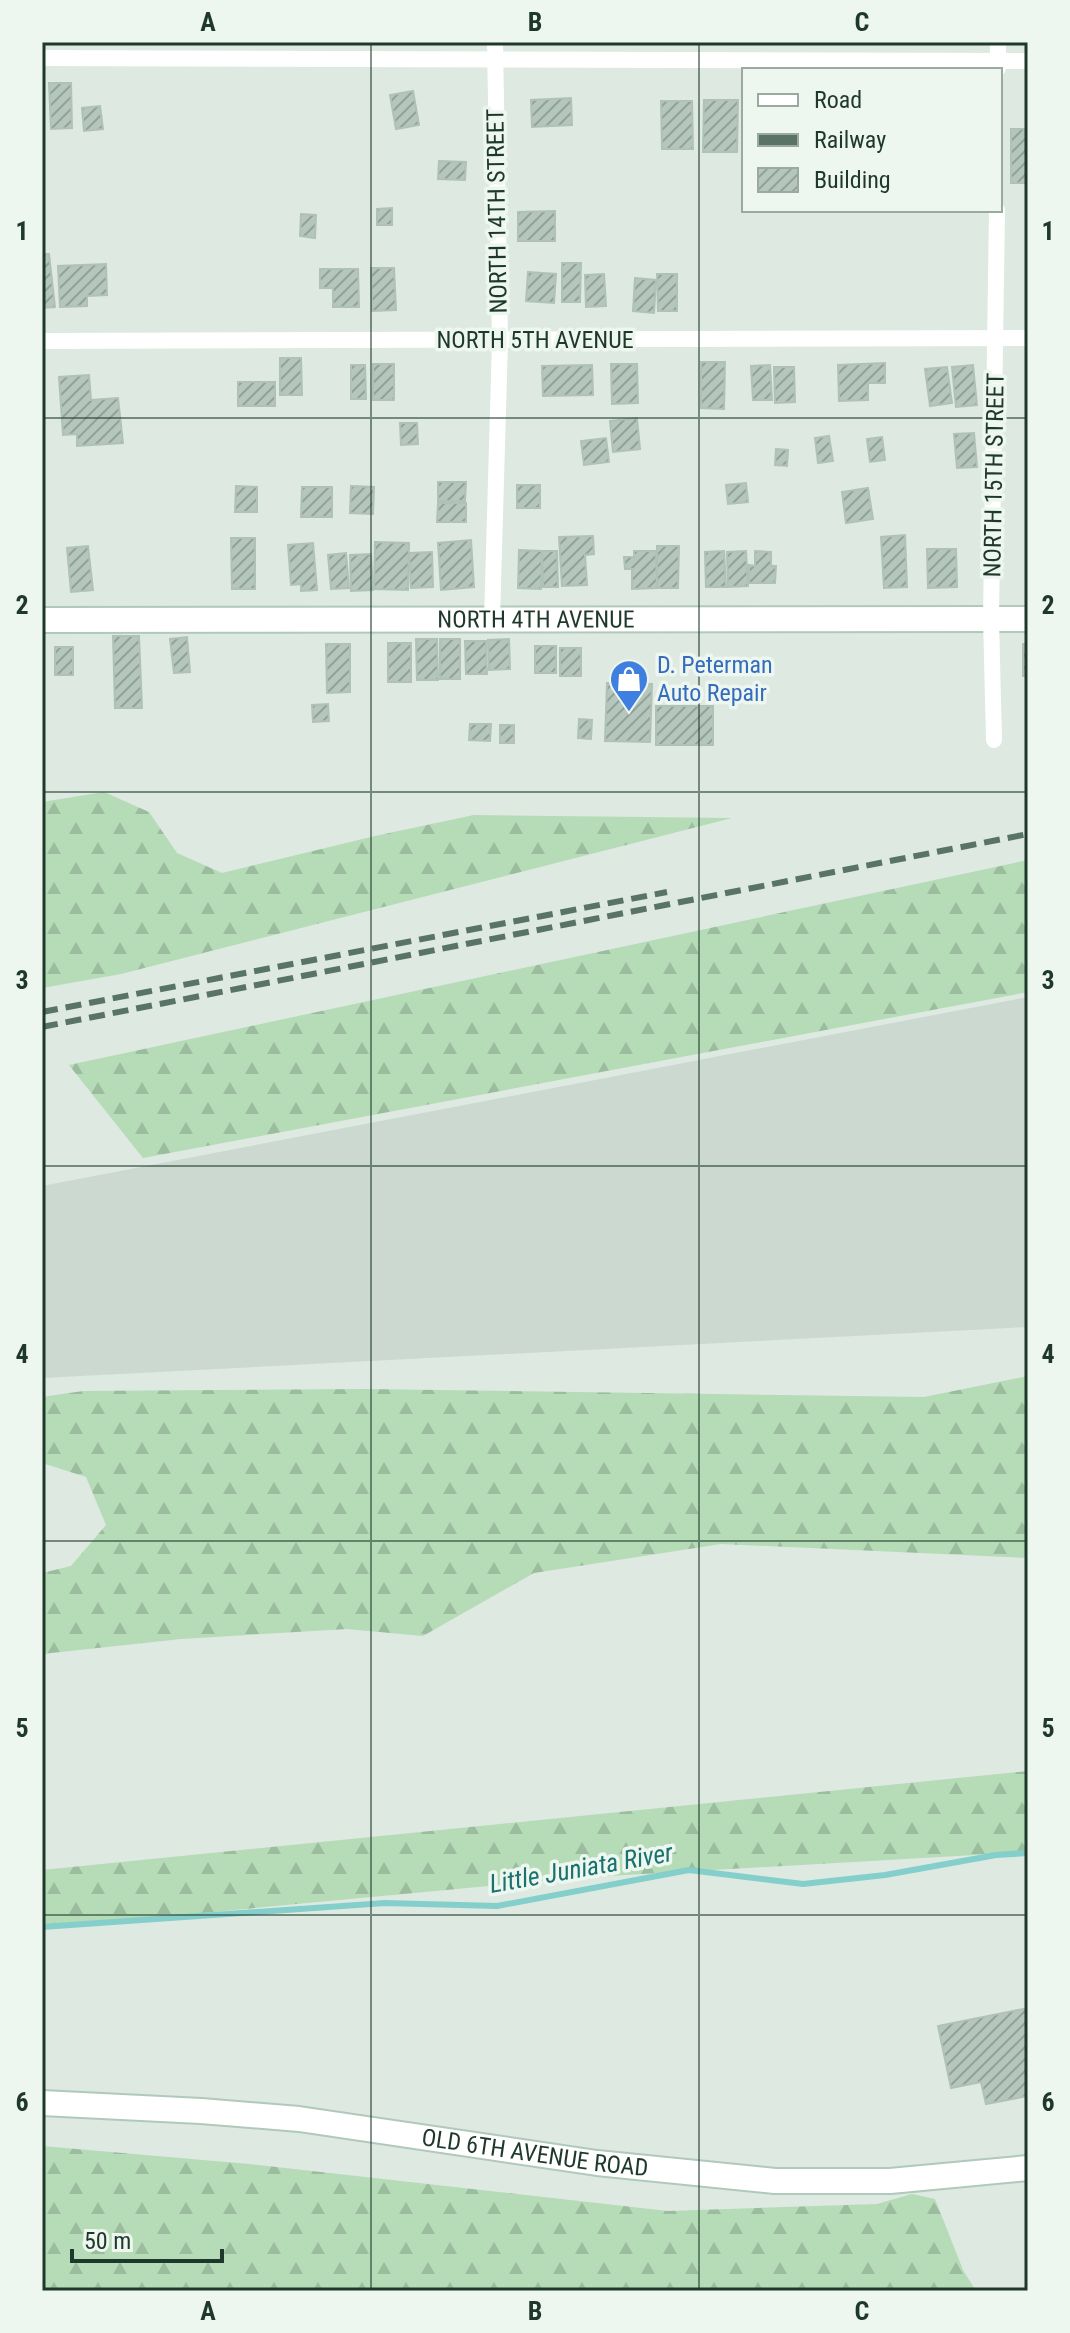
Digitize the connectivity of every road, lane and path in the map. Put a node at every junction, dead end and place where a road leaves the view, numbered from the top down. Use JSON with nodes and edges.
{"nodes":[{"id":1,"x":998,"y":42,"type":"edge"},
{"id":2,"x":494,"y":50,"type":"edge"},
{"id":3,"x":42,"y":58,"type":"edge"},
{"id":4,"x":1028,"y":61,"type":"edge"},
{"id":5,"x":998,"y":65,"type":"edge"},
{"id":6,"x":997,"y":212,"type":"edge"},
{"id":7,"x":996,"y":338,"type":"junction"},
{"id":8,"x":1028,"y":338,"type":"edge"},
{"id":9,"x":42,"y":341,"type":"edge"},
{"id":10,"x":500,"y":341,"type":"junction"},
{"id":11,"x":991,"y":619,"type":"junction"},
{"id":12,"x":1028,"y":619,"type":"edge"},
{"id":13,"x":42,"y":620,"type":"edge"},
{"id":14,"x":492,"y":620,"type":"junction"},
{"id":15,"x":994,"y":740,"type":"dead end"},
{"id":16,"x":42,"y":2103,"type":"edge"},
{"id":17,"x":1028,"y":2168,"type":"edge"}],
"edges":[{"from":1,"to":5,"type":"street"},
{"from":2,"to":3,"type":"street"},
{"from":2,"to":5,"type":"street"},
{"from":2,"to":10,"type":"street","name":"NORTH 14TH STREET"},
{"from":4,"to":5,"type":"street"},
{"from":6,"to":7,"type":"street","name":"NORTH 15TH STREET"},
{"from":7,"to":8,"type":"street","name":"NORTH 5TH AVENUE"},
{"from":7,"to":10,"type":"street","name":"NORTH 5TH AVENUE"},
{"from":7,"to":11,"type":"street","name":"NORTH 15TH STREET"},
{"from":9,"to":10,"type":"street","name":"NORTH 5TH AVENUE"},
{"from":10,"to":14,"type":"street","name":"NORTH 14TH STREET"},
{"from":11,"to":12,"type":"main road","name":"NORTH 4TH AVENUE"},
{"from":11,"to":14,"type":"main road","name":"NORTH 4TH AVENUE"},
{"from":11,"to":15,"type":"street","name":"NORTH 15TH STREET"},
{"from":13,"to":14,"type":"main road","name":"NORTH 4TH AVENUE"},
{"from":16,"to":17,"type":"main road","name":"OLD 6TH AVENUE ROAD"}]}
